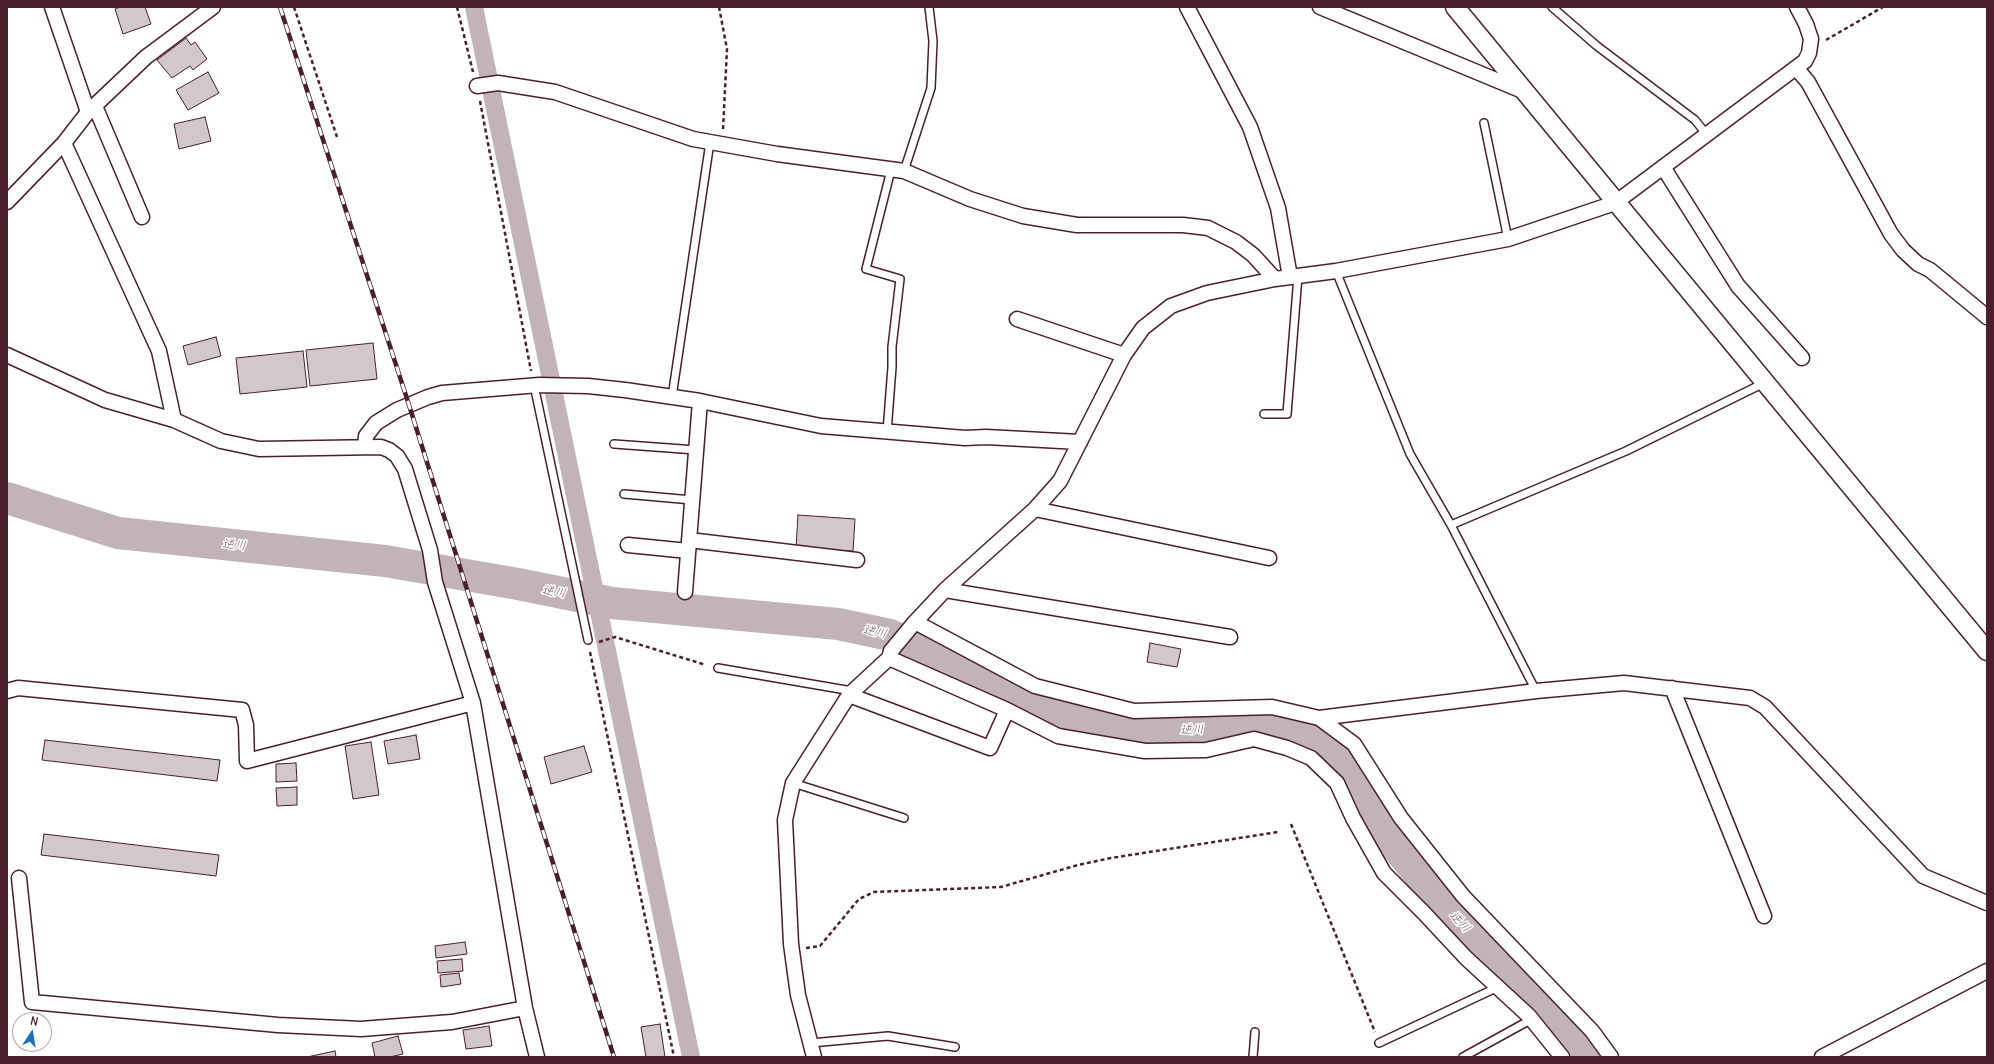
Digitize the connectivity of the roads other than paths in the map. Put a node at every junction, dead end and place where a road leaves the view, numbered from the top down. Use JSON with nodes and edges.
{"nodes":[{"id":1,"x":52,"y":7,"type":"edge"},
{"id":2,"x":213,"y":7,"type":"edge"},
{"id":3,"x":929,"y":7,"type":"edge"},
{"id":4,"x":1187,"y":7,"type":"edge"},
{"id":5,"x":1320,"y":7,"type":"edge"},
{"id":6,"x":1455,"y":7,"type":"edge"},
{"id":7,"x":1552,"y":7,"type":"edge"},
{"id":8,"x":1797,"y":7,"type":"edge"},
{"id":9,"x":1797,"y":69,"type":"junction"},
{"id":10,"x":480,"y":86,"type":"road end"},
{"id":11,"x":1525,"y":92,"type":"junction"},
{"id":12,"x":92,"y":109,"type":"junction"},
{"id":13,"x":1484,"y":123,"type":"dead end"},
{"id":14,"x":1707,"y":136,"type":"junction"},
{"id":15,"x":64,"y":143,"type":"junction"},
{"id":16,"x":716,"y":143,"type":"junction"},
{"id":17,"x":1663,"y":168,"type":"junction"},
{"id":18,"x":898,"y":171,"type":"junction"},
{"id":19,"x":7,"y":202,"type":"edge"},
{"id":20,"x":1615,"y":203,"type":"junction"},
{"id":21,"x":142,"y":217,"type":"dead end"},
{"id":22,"x":1508,"y":239,"type":"junction"},
{"id":23,"x":1336,"y":271,"type":"junction"},
{"id":24,"x":1294,"y":276,"type":"junction"},
{"id":25,"x":1275,"y":279,"type":"junction"},
{"id":26,"x":1987,"y":317,"type":"edge"},
{"id":27,"x":1017,"y":319,"type":"dead end"},
{"id":28,"x":7,"y":355,"type":"edge"},
{"id":29,"x":1124,"y":355,"type":"junction"},
{"id":30,"x":1802,"y":358,"type":"dead end"},
{"id":31,"x":1765,"y":383,"type":"junction"},
{"id":32,"x":537,"y":385,"type":"junction"},
{"id":33,"x":672,"y":397,"type":"junction"},
{"id":34,"x":700,"y":401,"type":"junction"},
{"id":35,"x":1264,"y":414,"type":"dead end"},
{"id":36,"x":174,"y":420,"type":"junction"},
{"id":37,"x":887,"y":432,"type":"junction"},
{"id":38,"x":1080,"y":442,"type":"junction"},
{"id":39,"x":614,"y":444,"type":"dead end"},
{"id":40,"x":365,"y":446,"type":"junction"},
{"id":41,"x":696,"y":450,"type":"junction"},
{"id":42,"x":624,"y":494,"type":"dead end"},
{"id":43,"x":692,"y":500,"type":"junction"},
{"id":44,"x":1035,"y":509,"type":"junction"},
{"id":45,"x":1451,"y":526,"type":"junction"},
{"id":46,"x":628,"y":545,"type":"dead end"},
{"id":47,"x":689,"y":546,"type":"junction"},
{"id":48,"x":1269,"y":558,"type":"dead end"},
{"id":49,"x":857,"y":560,"type":"dead end"},
{"id":50,"x":945,"y":590,"type":"junction"},
{"id":51,"x":685,"y":592,"type":"dead end"},
{"id":52,"x":910,"y":627,"type":"junction"},
{"id":53,"x":1230,"y":637,"type":"dead end"},
{"id":54,"x":588,"y":640,"type":"road end"},
{"id":55,"x":1987,"y":651,"type":"edge"},
{"id":56,"x":890,"y":654,"type":"junction"},
{"id":57,"x":718,"y":668,"type":"road end"},
{"id":58,"x":1672,"y":688,"type":"junction"},
{"id":59,"x":7,"y":691,"type":"edge"},
{"id":60,"x":1536,"y":691,"type":"junction"},
{"id":61,"x":850,"y":693,"type":"junction"},
{"id":62,"x":473,"y":703,"type":"junction"},
{"id":63,"x":1007,"y":710,"type":"junction"},
{"id":64,"x":1319,"y":718,"type":"junction"},
{"id":65,"x":793,"y":783,"type":"junction"},
{"id":66,"x":904,"y":818,"type":"dead end"},
{"id":67,"x":19,"y":878,"type":"dead end"},
{"id":68,"x":1987,"y":903,"type":"edge"},
{"id":69,"x":1764,"y":916,"type":"dead end"},
{"id":70,"x":1987,"y":971,"type":"edge"},
{"id":71,"x":1498,"y":987,"type":"junction"},
{"id":72,"x":525,"y":1008,"type":"junction"},
{"id":73,"x":1532,"y":1019,"type":"junction"},
{"id":74,"x":1255,"y":1032,"type":"dead end"},
{"id":75,"x":1379,"y":1042,"type":"road end"},
{"id":76,"x":955,"y":1047,"type":"dead end"},
{"id":77,"x":813,"y":1050,"type":"edge"},
{"id":78,"x":537,"y":1057,"type":"edge"},
{"id":79,"x":1253,"y":1057,"type":"edge"},
{"id":80,"x":1463,"y":1057,"type":"edge"},
{"id":81,"x":1562,"y":1057,"type":"edge"},
{"id":82,"x":1611,"y":1057,"type":"edge"},
{"id":83,"x":1822,"y":1057,"type":"edge"}],
"edges":[{"from":1,"to":12,"type":"street"},
{"from":2,"to":12,"type":"street"},
{"from":3,"to":18,"type":"lane"},
{"from":4,"to":24,"type":"street"},
{"from":5,"to":11,"type":"street"},
{"from":6,"to":11,"type":"street"},
{"from":7,"to":14,"type":"lane"},
{"from":8,"to":9,"type":"street"},
{"from":9,"to":14,"type":"street"},
{"from":9,"to":26,"type":"street"},
{"from":10,"to":16,"type":"street"},
{"from":11,"to":20,"type":"street"},
{"from":12,"to":15,"type":"street"},
{"from":12,"to":21,"type":"street"},
{"from":13,"to":22,"type":"lane"},
{"from":14,"to":17,"type":"street"},
{"from":15,"to":19,"type":"street"},
{"from":15,"to":36,"type":"street"},
{"from":16,"to":18,"type":"street"},
{"from":16,"to":33,"type":"lane"},
{"from":17,"to":20,"type":"street"},
{"from":17,"to":30,"type":"street"},
{"from":18,"to":25,"type":"street"},
{"from":18,"to":37,"type":"lane"},
{"from":20,"to":22,"type":"street"},
{"from":20,"to":31,"type":"street"},
{"from":22,"to":23,"type":"street"},
{"from":23,"to":24,"type":"street"},
{"from":23,"to":45,"type":"lane"},
{"from":24,"to":25,"type":"street"},
{"from":24,"to":35,"type":"lane"},
{"from":25,"to":29,"type":"street"},
{"from":27,"to":29,"type":"street"},
{"from":28,"to":36,"type":"street"},
{"from":29,"to":38,"type":"street"},
{"from":31,"to":45,"type":"lane"},
{"from":31,"to":55,"type":"street"},
{"from":32,"to":33,"type":"street"},
{"from":32,"to":40,"type":"street"},
{"from":32,"to":54,"type":"lane"},
{"from":33,"to":34,"type":"street"},
{"from":34,"to":37,"type":"street"},
{"from":34,"to":41,"type":"street"},
{"from":36,"to":40,"type":"street"},
{"from":37,"to":38,"type":"street"},
{"from":38,"to":44,"type":"street"},
{"from":39,"to":41,"type":"lane"},
{"from":40,"to":62,"type":"street"},
{"from":41,"to":43,"type":"street"},
{"from":42,"to":43,"type":"lane"},
{"from":43,"to":47,"type":"street"},
{"from":44,"to":48,"type":"street"},
{"from":44,"to":50,"type":"street"},
{"from":45,"to":60,"type":"lane"},
{"from":46,"to":47,"type":"street"},
{"from":47,"to":49,"type":"street"},
{"from":47,"to":51,"type":"street"},
{"from":50,"to":52,"type":"street"},
{"from":50,"to":53,"type":"street"},
{"from":52,"to":56,"type":"street"},
{"from":52,"to":64,"type":"street"},
{"from":56,"to":61,"type":"street"},
{"from":56,"to":63,"type":"street"},
{"from":57,"to":61,"type":"lane"},
{"from":58,"to":60,"type":"street"},
{"from":58,"to":68,"type":"street"},
{"from":58,"to":69,"type":"street"},
{"from":59,"to":62,"type":"street"},
{"from":60,"to":64,"type":"street"},
{"from":61,"to":63,"type":"street"},
{"from":61,"to":65,"type":"street"},
{"from":62,"to":72,"type":"street"},
{"from":63,"to":71,"type":"street"},
{"from":64,"to":82,"type":"street"},
{"from":65,"to":66,"type":"lane"},
{"from":65,"to":77,"type":"street"},
{"from":67,"to":72,"type":"street"},
{"from":70,"to":83,"type":"street"},
{"from":71,"to":73,"type":"street"},
{"from":71,"to":75,"type":"lane"},
{"from":72,"to":78,"type":"street"},
{"from":73,"to":80,"type":"lane"},
{"from":73,"to":81,"type":"street"},
{"from":74,"to":79,"type":"lane"},
{"from":76,"to":77,"type":"lane"}]}
